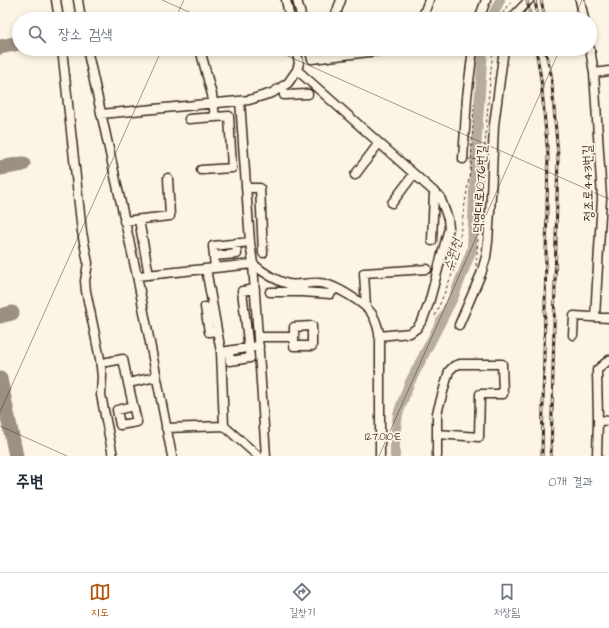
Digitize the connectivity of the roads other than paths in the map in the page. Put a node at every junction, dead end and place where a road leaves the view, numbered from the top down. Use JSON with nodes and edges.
{"nodes":[{"id":1,"x":56,"y":0,"type":"edge"},
{"id":2,"x":78,"y":0,"type":"edge"},
{"id":3,"x":286,"y":0,"type":"edge"},
{"id":4,"x":297,"y":0,"type":"edge"},
{"id":5,"x":340,"y":0,"type":"edge"},
{"id":6,"x":429,"y":0,"type":"edge"},
{"id":7,"x":486,"y":0,"type":"edge"},
{"id":8,"x":529,"y":0,"type":"edge"},
{"id":9,"x":580,"y":0,"type":"edge"},
{"id":10,"x":58,"y":12,"type":"edge"},
{"id":11,"x":80,"y":12,"type":"edge"},
{"id":12,"x":289,"y":12,"type":"edge"},
{"id":13,"x":300,"y":12,"type":"edge"},
{"id":14,"x":336,"y":12,"type":"edge"},
{"id":15,"x":425,"y":12,"type":"edge"},
{"id":16,"x":482,"y":12,"type":"edge"},
{"id":17,"x":518,"y":12,"type":"edge"},
{"id":18,"x":583,"y":12,"type":"edge"},
{"id":19,"x":63,"y":56,"type":"edge"},
{"id":20,"x":89,"y":56,"type":"edge"},
{"id":21,"x":202,"y":56,"type":"edge"},
{"id":22,"x":298,"y":56,"type":"edge"},
{"id":23,"x":311,"y":56,"type":"edge"},
{"id":24,"x":337,"y":56,"type":"edge"},
{"id":25,"x":472,"y":56,"type":"edge"},
{"id":26,"x":503,"y":56,"type":"edge"},
{"id":27,"x":591,"y":56,"type":"edge"},
{"id":28,"x":321,"y":58,"type":"joint"},
{"id":29,"x":297,"y":70,"type":"junction"},
{"id":30,"x":609,"y":71,"type":"edge"},
{"id":31,"x":594,"y":73,"type":"junction"},
{"id":32,"x":283,"y":86,"type":"junction"},
{"id":33,"x":308,"y":94,"type":"dead end"},
{"id":34,"x":240,"y":101,"type":"junction"},
{"id":35,"x":213,"y":103,"type":"junction"},
{"id":36,"x":101,"y":114,"type":"junction"},
{"id":37,"x":215,"y":117,"type":"junction"},
{"id":38,"x":189,"y":119,"type":"dead end"},
{"id":39,"x":379,"y":142,"type":"junction"},
{"id":40,"x":465,"y":159,"type":"road end"},
{"id":41,"x":245,"y":167,"type":"junction"},
{"id":42,"x":232,"y":168,"type":"junction"},
{"id":43,"x":201,"y":170,"type":"dead end"},
{"id":44,"x":414,"y":174,"type":"junction"},
{"id":45,"x":355,"y":175,"type":"dead end"},
{"id":46,"x":168,"y":178,"type":"dead end"},
{"id":47,"x":246,"y":188,"type":"junction"},
{"id":48,"x":434,"y":192,"type":"junction"},
{"id":49,"x":605,"y":198,"type":"edge"},
{"id":50,"x":392,"y":203,"type":"dead end"},
{"id":51,"x":139,"y":220,"type":"junction"},
{"id":52,"x":124,"y":221,"type":"junction"},
{"id":53,"x":432,"y":241,"type":"dead end"},
{"id":54,"x":250,"y":242,"type":"junction"},
{"id":55,"x":263,"y":254,"type":"dead end"},
{"id":56,"x":253,"y":264,"type":"junction"},
{"id":57,"x":211,"y":269,"type":"junction"},
{"id":58,"x":427,"y":269,"type":"dead end"},
{"id":59,"x":149,"y":275,"type":"junction"},
{"id":60,"x":137,"y":276,"type":"junction"},
{"id":61,"x":303,"y":284,"type":"junction"},
{"id":62,"x":336,"y":288,"type":"junction"},
{"id":63,"x":255,"y":289,"type":"junction"},
{"id":64,"x":270,"y":292,"type":"dead end"},
{"id":65,"x":303,"y":292,"type":"junction"},
{"id":66,"x":205,"y":307,"type":"dead end"},
{"id":67,"x":366,"y":307,"type":"junction"},
{"id":68,"x":595,"y":317,"type":"junction"},
{"id":69,"x":609,"y":318,"type":"edge"},
{"id":70,"x":459,"y":325,"type":"dead end"},
{"id":71,"x":217,"y":331,"type":"junction"},
{"id":72,"x":573,"y":335,"type":"dead end"},
{"id":73,"x":379,"y":336,"type":"junction"},
{"id":74,"x":294,"y":337,"type":"dead end"},
{"id":75,"x":258,"y":342,"type":"junction"},
{"id":76,"x":248,"y":347,"type":"junction"},
{"id":77,"x":225,"y":351,"type":"junction"},
{"id":78,"x":609,"y":360,"type":"edge"},
{"id":79,"x":107,"y":362,"type":"dead end"},
{"id":80,"x":156,"y":377,"type":"junction"},
{"id":81,"x":128,"y":383,"type":"junction"},
{"id":82,"x":133,"y":406,"type":"dead end"},
{"id":83,"x":598,"y":420,"type":"junction"},
{"id":84,"x":609,"y":421,"type":"edge"},
{"id":85,"x":224,"y":426,"type":"junction"},
{"id":86,"x":166,"y":428,"type":"junction"},
{"id":87,"x":437,"y":434,"type":"junction"},
{"id":88,"x":113,"y":456,"type":"edge"},
{"id":89,"x":172,"y":456,"type":"edge"},
{"id":90,"x":258,"y":456,"type":"edge"},
{"id":91,"x":266,"y":456,"type":"edge"},
{"id":92,"x":380,"y":456,"type":"edge"},
{"id":93,"x":438,"y":456,"type":"edge"},
{"id":94,"x":597,"y":456,"type":"edge"}],
"edges":[{"from":1,"to":10,"type":"street"},
{"from":2,"to":11,"type":"street"},
{"from":3,"to":12,"type":"street"},
{"from":4,"to":13,"type":"street"},
{"from":5,"to":14,"type":"street"},
{"from":6,"to":15,"type":"street"},
{"from":7,"to":16,"type":"street"},
{"from":8,"to":17,"type":"street"},
{"from":9,"to":18,"type":"street"},
{"from":19,"to":88,"type":"street"},
{"from":20,"to":36,"type":"street"},
{"from":21,"to":35,"type":"street"},
{"from":22,"to":29,"type":"street"},
{"from":23,"to":28,"type":"street"},
{"from":24,"to":28,"type":"street"},
{"from":25,"to":40,"type":"street"},
{"from":26,"to":70,"type":"street","name":"덕영대로1076번길"},
{"from":27,"to":31,"type":"street","name":"정조로443번길"},
{"from":29,"to":32,"type":"street"},
{"from":29,"to":39,"type":"street"},
{"from":30,"to":31,"type":"street"},
{"from":31,"to":49,"type":"street","name":"정조로443번길"},
{"from":32,"to":33,"type":"street"},
{"from":32,"to":34,"type":"street"},
{"from":34,"to":35,"type":"street"},
{"from":34,"to":41,"type":"street"},
{"from":35,"to":36,"type":"street"},
{"from":35,"to":37,"type":"street"},
{"from":36,"to":52,"type":"street"},
{"from":37,"to":38,"type":"street"},
{"from":37,"to":42,"type":"street"},
{"from":39,"to":44,"type":"street"},
{"from":39,"to":45,"type":"street"},
{"from":41,"to":42,"type":"street"},
{"from":41,"to":47,"type":"street"},
{"from":42,"to":43,"type":"street"},
{"from":44,"to":48,"type":"street"},
{"from":44,"to":50,"type":"street"},
{"from":46,"to":51,"type":"street"},
{"from":47,"to":54,"type":"street"},
{"from":47,"to":55,"type":"street"},
{"from":48,"to":53,"type":"street"},
{"from":48,"to":73,"type":"street"},
{"from":49,"to":68,"type":"street","name":"정조로443번길"},
{"from":51,"to":52,"type":"street"},
{"from":51,"to":59,"type":"street"},
{"from":52,"to":60,"type":"street"},
{"from":54,"to":56,"type":"street"},
{"from":54,"to":57,"type":"street"},
{"from":56,"to":57,"type":"street"},
{"from":56,"to":61,"type":"street"},
{"from":56,"to":63,"type":"street"},
{"from":57,"to":59,"type":"street"},
{"from":57,"to":71,"type":"street"},
{"from":58,"to":67,"type":"street"},
{"from":59,"to":60,"type":"street"},
{"from":60,"to":80,"type":"street"},
{"from":61,"to":62,"type":"street"},
{"from":61,"to":65,"type":"street"},
{"from":62,"to":65,"type":"street"},
{"from":62,"to":67,"type":"street"},
{"from":63,"to":75,"type":"street"},
{"from":63,"to":76,"type":"street"},
{"from":64,"to":65,"type":"street"},
{"from":66,"to":71,"type":"street"},
{"from":67,"to":73,"type":"street"},
{"from":68,"to":69,"type":"street"},
{"from":68,"to":72,"type":"street"},
{"from":71,"to":77,"type":"street"},
{"from":73,"to":92,"type":"street"},
{"from":74,"to":75,"type":"street"},
{"from":75,"to":76,"type":"street"},
{"from":75,"to":91,"type":"street"},
{"from":76,"to":77,"type":"street"},
{"from":77,"to":85,"type":"street"},
{"from":78,"to":83,"type":"street"},
{"from":79,"to":81,"type":"street"},
{"from":80,"to":81,"type":"street"},
{"from":80,"to":86,"type":"street"},
{"from":81,"to":82,"type":"street"},
{"from":83,"to":84,"type":"street"},
{"from":83,"to":94,"type":"street"},
{"from":85,"to":86,"type":"street"},
{"from":85,"to":90,"type":"street"},
{"from":86,"to":89,"type":"street"},
{"from":87,"to":87,"type":"street"},
{"from":87,"to":93,"type":"street"}]}
